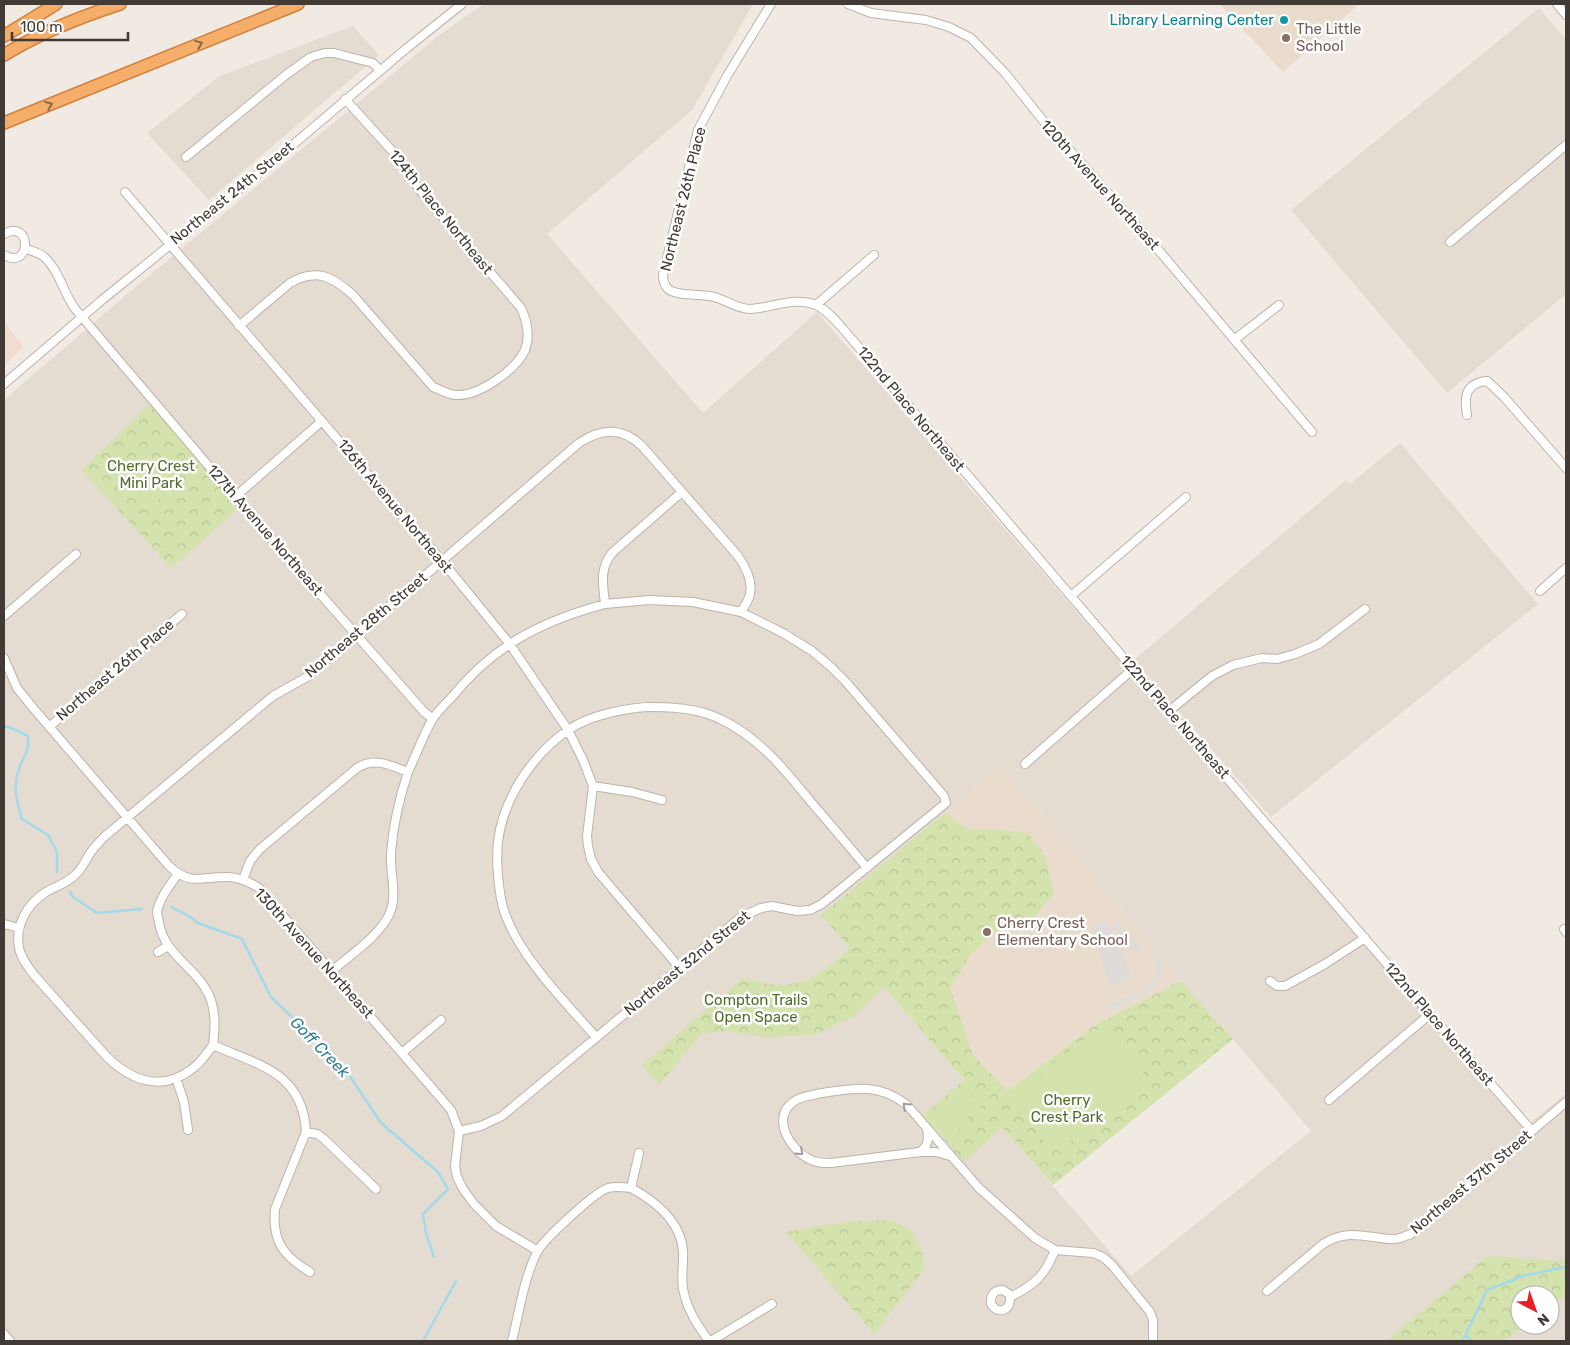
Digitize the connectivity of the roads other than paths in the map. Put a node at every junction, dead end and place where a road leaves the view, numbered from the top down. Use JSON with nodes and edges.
{"nodes":[{"id":1,"x":56,"y":4,"type":"edge"},
{"id":2,"x":120,"y":4,"type":"edge"},
{"id":3,"x":298,"y":4,"type":"edge"},
{"id":4,"x":462,"y":4,"type":"edge"},
{"id":5,"x":771,"y":4,"type":"edge"},
{"id":6,"x":848,"y":4,"type":"edge"},
{"id":7,"x":1557,"y":4,"type":"edge"},
{"id":8,"x":1566,"y":15,"type":"edge"},
{"id":9,"x":4,"y":36,"type":"edge"},
{"id":10,"x":4,"y":55,"type":"edge"},
{"id":11,"x":380,"y":70,"type":"junction"},
{"id":12,"x":345,"y":100,"type":"junction"},
{"id":13,"x":4,"y":123,"type":"edge"},
{"id":14,"x":1566,"y":145,"type":"edge"},
{"id":15,"x":186,"y":157,"type":"dead end"},
{"id":16,"x":125,"y":192,"type":"dead end"},
{"id":17,"x":4,"y":234,"type":"edge"},
{"id":18,"x":1450,"y":242,"type":"dead end"},
{"id":19,"x":169,"y":244,"type":"junction"},
{"id":20,"x":25,"y":248,"type":"junction"},
{"id":21,"x":4,"y":255,"type":"edge"},
{"id":22,"x":874,"y":255,"type":"dead end"},
{"id":23,"x":816,"y":305,"type":"junction"},
{"id":24,"x":1280,"y":305,"type":"dead end"},
{"id":25,"x":82,"y":316,"type":"junction"},
{"id":26,"x":239,"y":326,"type":"junction"},
{"id":27,"x":1234,"y":340,"type":"junction"},
{"id":28,"x":4,"y":384,"type":"edge"},
{"id":29,"x":1467,"y":415,"type":"dead end"},
{"id":30,"x":322,"y":421,"type":"junction"},
{"id":31,"x":1312,"y":432,"type":"dead end"},
{"id":32,"x":1566,"y":468,"type":"edge"},
{"id":33,"x":682,"y":492,"type":"junction"},
{"id":34,"x":235,"y":497,"type":"junction"},
{"id":35,"x":1186,"y":497,"type":"dead end"},
{"id":36,"x":76,"y":554,"type":"dead end"},
{"id":37,"x":442,"y":561,"type":"junction"},
{"id":38,"x":1566,"y":568,"type":"edge"},
{"id":39,"x":1540,"y":591,"type":"dead end"},
{"id":40,"x":1071,"y":596,"type":"junction"},
{"id":41,"x":605,"y":604,"type":"junction"},
{"id":42,"x":1365,"y":609,"type":"dead end"},
{"id":43,"x":741,"y":612,"type":"junction"},
{"id":44,"x":182,"y":614,"type":"dead end"},
{"id":45,"x":4,"y":616,"type":"edge"},
{"id":46,"x":355,"y":635,"type":"junction"},
{"id":47,"x":509,"y":643,"type":"junction"},
{"id":48,"x":4,"y":658,"type":"edge"},
{"id":49,"x":1133,"y":669,"type":"junction"},
{"id":50,"x":1169,"y":711,"type":"junction"},
{"id":51,"x":433,"y":719,"type":"junction"},
{"id":52,"x":49,"y":726,"type":"junction"},
{"id":53,"x":568,"y":730,"type":"junction"},
{"id":54,"x":1025,"y":764,"type":"dead end"},
{"id":55,"x":408,"y":772,"type":"junction"},
{"id":56,"x":593,"y":786,"type":"junction"},
{"id":57,"x":662,"y":800,"type":"dead end"},
{"id":58,"x":127,"y":818,"type":"junction"},
{"id":59,"x":867,"y":868,"type":"junction"},
{"id":60,"x":178,"y":874,"type":"junction"},
{"id":61,"x":243,"y":880,"type":"junction"},
{"id":62,"x":4,"y":924,"type":"edge"},
{"id":63,"x":19,"y":928,"type":"junction"},
{"id":64,"x":1365,"y":938,"type":"junction"},
{"id":65,"x":168,"y":946,"type":"junction"},
{"id":66,"x":158,"y":952,"type":"dead end"},
{"id":67,"x":679,"y":967,"type":"junction"},
{"id":68,"x":332,"y":971,"type":"junction"},
{"id":69,"x":1270,"y":980,"type":"dead end"},
{"id":70,"x":1430,"y":1014,"type":"junction"},
{"id":71,"x":441,"y":1020,"type":"dead end"},
{"id":72,"x":596,"y":1037,"type":"junction"},
{"id":73,"x":213,"y":1045,"type":"junction"},
{"id":74,"x":402,"y":1053,"type":"junction"},
{"id":75,"x":176,"y":1078,"type":"junction"},
{"id":76,"x":1329,"y":1100,"type":"dead end"},
{"id":77,"x":1566,"y":1102,"type":"edge"},
{"id":78,"x":927,"y":1128,"type":"junction"},
{"id":79,"x":188,"y":1130,"type":"dead end"},
{"id":80,"x":1532,"y":1130,"type":"junction"},
{"id":81,"x":459,"y":1131,"type":"junction"},
{"id":82,"x":306,"y":1132,"type":"junction"},
{"id":83,"x":920,"y":1152,"type":"junction"},
{"id":84,"x":639,"y":1153,"type":"dead end"},
{"id":85,"x":950,"y":1156,"type":"junction"},
{"id":86,"x":631,"y":1188,"type":"junction"},
{"id":87,"x":376,"y":1189,"type":"dead end"},
{"id":88,"x":1055,"y":1250,"type":"junction"},
{"id":89,"x":538,"y":1251,"type":"junction"},
{"id":90,"x":310,"y":1272,"type":"dead end"},
{"id":91,"x":1267,"y":1291,"type":"dead end"},
{"id":92,"x":1010,"y":1297,"type":"dead end"},
{"id":93,"x":772,"y":1304,"type":"dead end"},
{"id":94,"x":4,"y":1334,"type":"edge"},
{"id":95,"x":10,"y":1341,"type":"edge"},
{"id":96,"x":512,"y":1341,"type":"edge"},
{"id":97,"x":710,"y":1341,"type":"edge"},
{"id":98,"x":1153,"y":1341,"type":"edge"}],
"edges":[{"from":1,"to":9,"type":"highway"},
{"from":2,"to":10,"type":"highway"},
{"from":13,"to":3,"type":"highway","one_way":true},
{"from":4,"to":11,"type":"street","name":"Northeast 24th Street"},
{"from":5,"to":23,"type":"street","name":"Northeast 26th Place"},
{"from":6,"to":27,"type":"street","name":"120th Avenue Northeast"},
{"from":7,"to":8,"type":"street"},
{"from":11,"to":12,"type":"street","name":"Northeast 24th Street"},
{"from":11,"to":15,"type":"street"},
{"from":12,"to":19,"type":"street","name":"Northeast 24th Street"},
{"from":12,"to":26,"type":"street","name":"124th Place Northeast"},
{"from":14,"to":18,"type":"street"},
{"from":16,"to":19,"type":"street","name":"126th Avenue Northeast"},
{"from":17,"to":20,"type":"street","name":"127th Avenue Northeast"},
{"from":19,"to":25,"type":"street","name":"Northeast 24th Street"},
{"from":19,"to":26,"type":"street","name":"126th Avenue Northeast"},
{"from":20,"to":21,"type":"street"},
{"from":20,"to":25,"type":"street","name":"127th Avenue Northeast"},
{"from":22,"to":23,"type":"street"},
{"from":23,"to":40,"type":"street","name":"122nd Place Northeast"},
{"from":24,"to":27,"type":"street"},
{"from":25,"to":28,"type":"street","name":"Northeast 24th Street"},
{"from":25,"to":34,"type":"street","name":"127th Avenue Northeast"},
{"from":26,"to":30,"type":"street","name":"126th Avenue Northeast"},
{"from":27,"to":31,"type":"street","name":"120th Avenue Northeast"},
{"from":29,"to":32,"type":"street"},
{"from":30,"to":34,"type":"street"},
{"from":30,"to":37,"type":"street","name":"126th Avenue Northeast"},
{"from":33,"to":37,"type":"street","name":"Northeast 28th Street"},
{"from":33,"to":41,"type":"street"},
{"from":33,"to":43,"type":"street"},
{"from":34,"to":46,"type":"street","name":"127th Avenue Northeast"},
{"from":35,"to":40,"type":"street"},
{"from":36,"to":45,"type":"street"},
{"from":37,"to":46,"type":"street","name":"Northeast 28th Street"},
{"from":37,"to":47,"type":"street","name":"126th Avenue Northeast"},
{"from":38,"to":39,"type":"street"},
{"from":40,"to":49,"type":"street","name":"122nd Place Northeast"},
{"from":41,"to":43,"type":"street"},
{"from":41,"to":47,"type":"street"},
{"from":42,"to":50,"type":"street"},
{"from":43,"to":59,"type":"street","name":"Northeast 32nd Street"},
{"from":44,"to":52,"type":"street","name":"Northeast 26th Place"},
{"from":46,"to":51,"type":"street","name":"127th Avenue Northeast"},
{"from":46,"to":58,"type":"street","name":"Northeast 28th Street"},
{"from":47,"to":51,"type":"street"},
{"from":47,"to":53,"type":"street","name":"126th Avenue Northeast"},
{"from":48,"to":52,"type":"street"},
{"from":49,"to":50,"type":"street","name":"122nd Place Northeast"},
{"from":49,"to":54,"type":"street"},
{"from":50,"to":64,"type":"street","name":"122nd Place Northeast"},
{"from":51,"to":55,"type":"street"},
{"from":52,"to":58,"type":"street"},
{"from":53,"to":56,"type":"street","name":"126th Avenue Northeast"},
{"from":53,"to":59,"type":"street"},
{"from":53,"to":72,"type":"street"},
{"from":55,"to":61,"type":"street"},
{"from":55,"to":68,"type":"street"},
{"from":56,"to":57,"type":"street"},
{"from":56,"to":67,"type":"street"},
{"from":58,"to":60,"type":"street"},
{"from":58,"to":63,"type":"street","name":"Northeast 28th Street"},
{"from":59,"to":67,"type":"street","name":"Northeast 32nd Street"},
{"from":60,"to":61,"type":"street","name":"130th Avenue Northeast"},
{"from":60,"to":65,"type":"street"},
{"from":61,"to":68,"type":"street","name":"130th Avenue Northeast"},
{"from":62,"to":63,"type":"street"},
{"from":63,"to":75,"type":"street"},
{"from":64,"to":69,"type":"street"},
{"from":64,"to":70,"type":"street","name":"122nd Place Northeast"},
{"from":65,"to":66,"type":"street"},
{"from":65,"to":73,"type":"street"},
{"from":67,"to":72,"type":"street","name":"Northeast 32nd Street"},
{"from":68,"to":74,"type":"street","name":"130th Avenue Northeast"},
{"from":70,"to":76,"type":"street"},
{"from":70,"to":80,"type":"street","name":"122nd Place Northeast"},
{"from":71,"to":74,"type":"street"},
{"from":72,"to":81,"type":"street","name":"Northeast 32nd Street"},
{"from":73,"to":75,"type":"street"},
{"from":73,"to":82,"type":"street"},
{"from":74,"to":81,"type":"street","name":"130th Avenue Northeast"},
{"from":75,"to":79,"type":"street"},
{"from":77,"to":80,"type":"street","name":"Northeast 37th Street"},
{"from":78,"to":83,"type":"street"},
{"from":78,"to":83,"type":"street","one_way":true},
{"from":78,"to":85,"type":"street"},
{"from":80,"to":91,"type":"street","name":"Northeast 37th Street"},
{"from":81,"to":89,"type":"street","name":"130th Avenue Northeast"},
{"from":82,"to":87,"type":"street"},
{"from":82,"to":90,"type":"street"},
{"from":83,"to":85,"type":"street"},
{"from":84,"to":86,"type":"street"},
{"from":85,"to":88,"type":"street"},
{"from":86,"to":89,"type":"street"},
{"from":86,"to":97,"type":"street"},
{"from":88,"to":92,"type":"street"},
{"from":88,"to":98,"type":"street"},
{"from":89,"to":96,"type":"street"},
{"from":93,"to":97,"type":"street"},
{"from":94,"to":95,"type":"street"}]}
